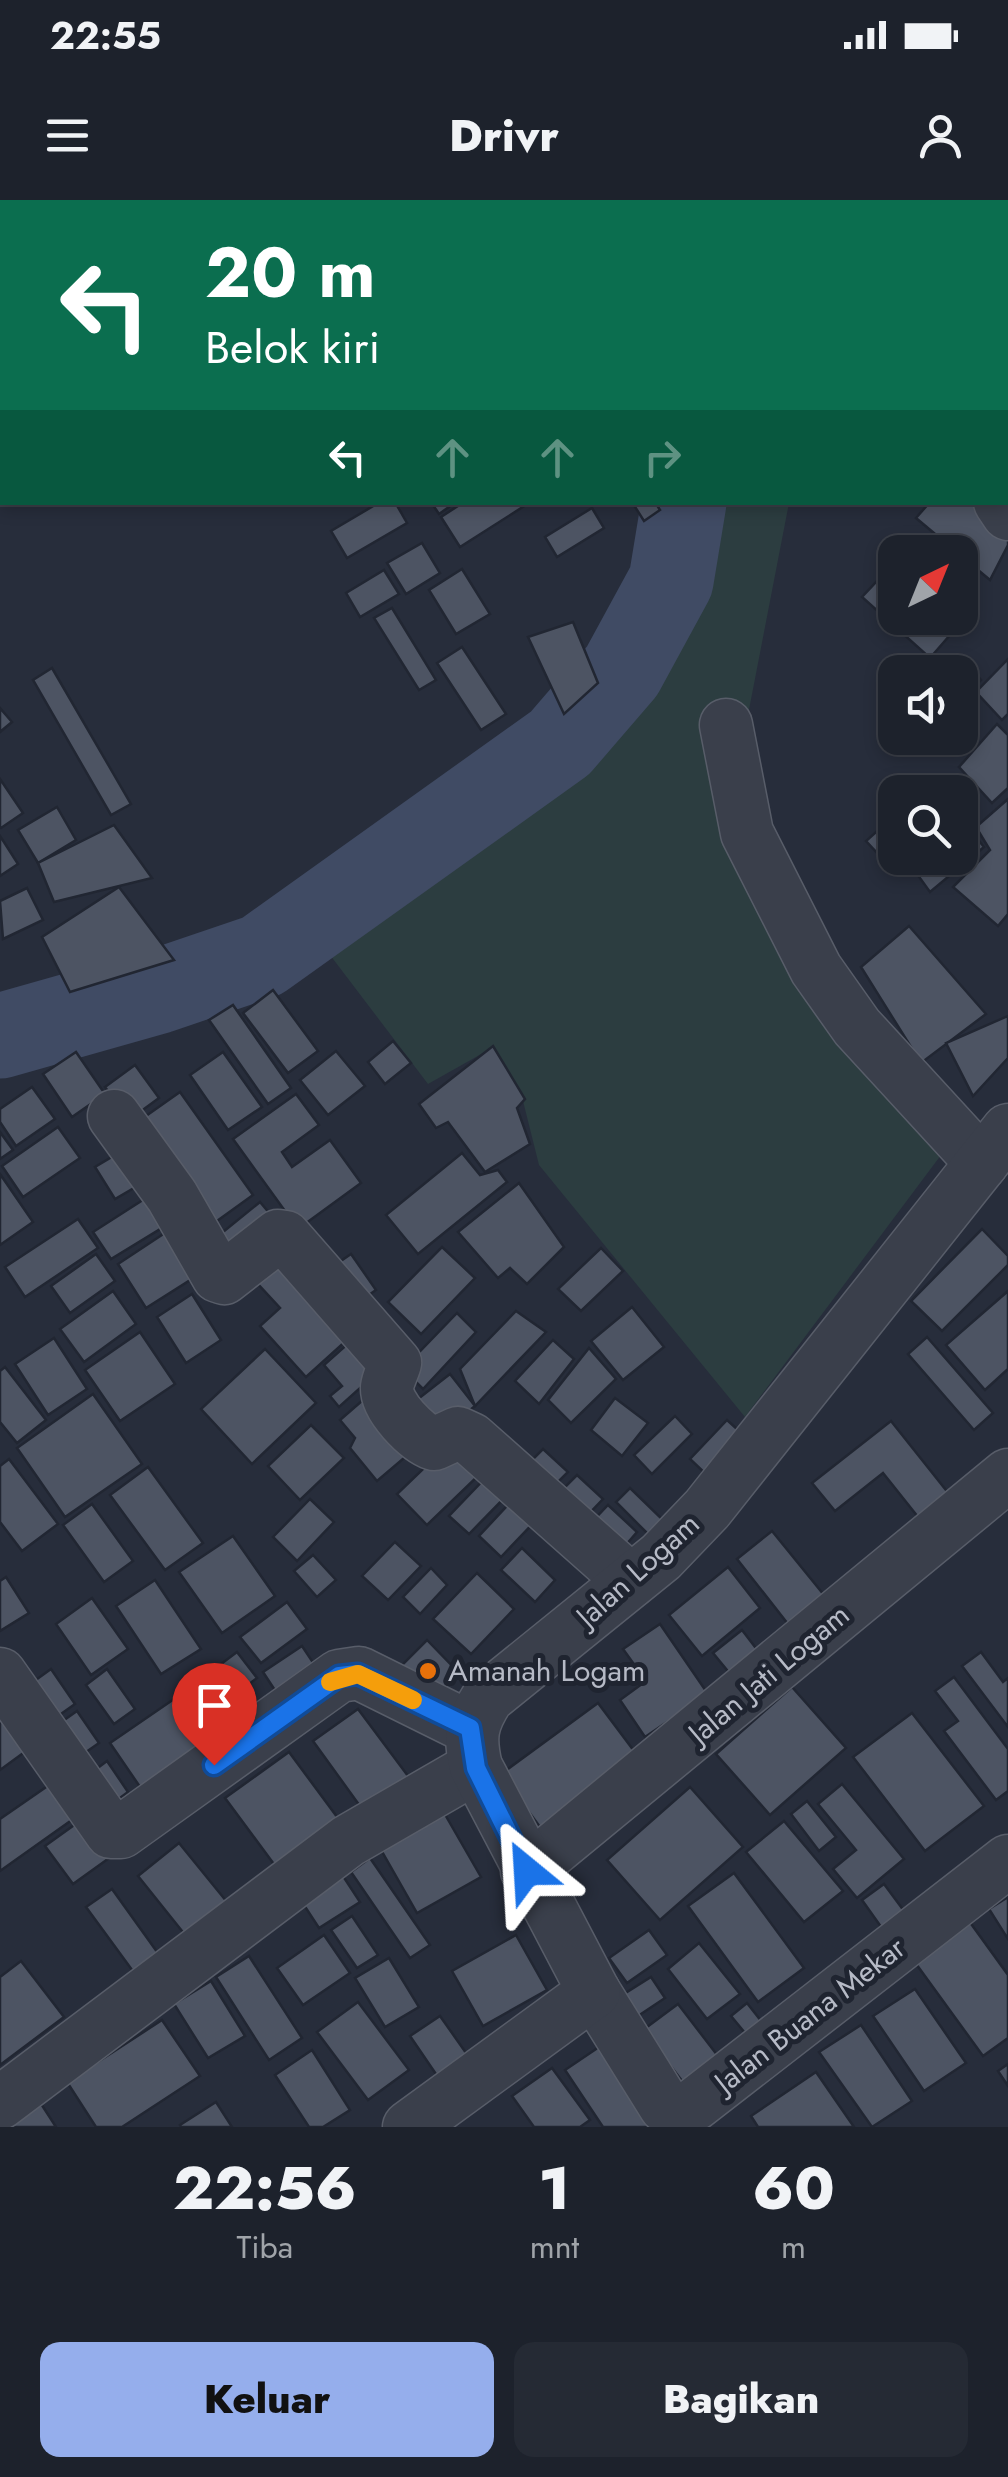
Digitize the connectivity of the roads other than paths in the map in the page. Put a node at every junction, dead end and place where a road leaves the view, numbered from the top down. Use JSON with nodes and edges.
{"nodes":[{"id":1,"x":726,"y":725,"type":"dead end"},
{"id":2,"x":114,"y":1116,"type":"dead end"},
{"id":3,"x":995,"y":1146,"type":"edge"},
{"id":4,"x":1008,"y":1475,"type":"edge"},
{"id":5,"x":631,"y":1581,"type":"junction"},
{"id":6,"x":0,"y":1674,"type":"edge"},
{"id":7,"x":473,"y":1748,"type":"junction"},
{"id":8,"x":1008,"y":1861,"type":"edge"},
{"id":9,"x":527,"y":1871,"type":"junction"},
{"id":10,"x":594,"y":1992,"type":"junction"},
{"id":11,"x":0,"y":2103,"type":"edge"},
{"id":12,"x":467,"y":2110,"type":"edge"},
{"id":13,"x":409,"y":2127,"type":"edge"}],
"edges":[{"from":1,"to":3,"type":"street"},
{"from":2,"to":5,"type":"street"},
{"from":3,"to":5,"type":"street","name":"Jalan Logam"},
{"from":4,"to":9,"type":"street","name":"Jalan Jati Logam"},
{"from":5,"to":7,"type":"street","name":"Jalan Logam"},
{"from":6,"to":7,"type":"street"},
{"from":7,"to":9,"type":"street"},
{"from":7,"to":11,"type":"street"},
{"from":8,"to":10,"type":"street","name":"Jalan Buana Mekar"},
{"from":9,"to":10,"type":"street"},
{"from":10,"to":12,"type":"street"},
{"from":12,"to":13,"type":"street"}]}
